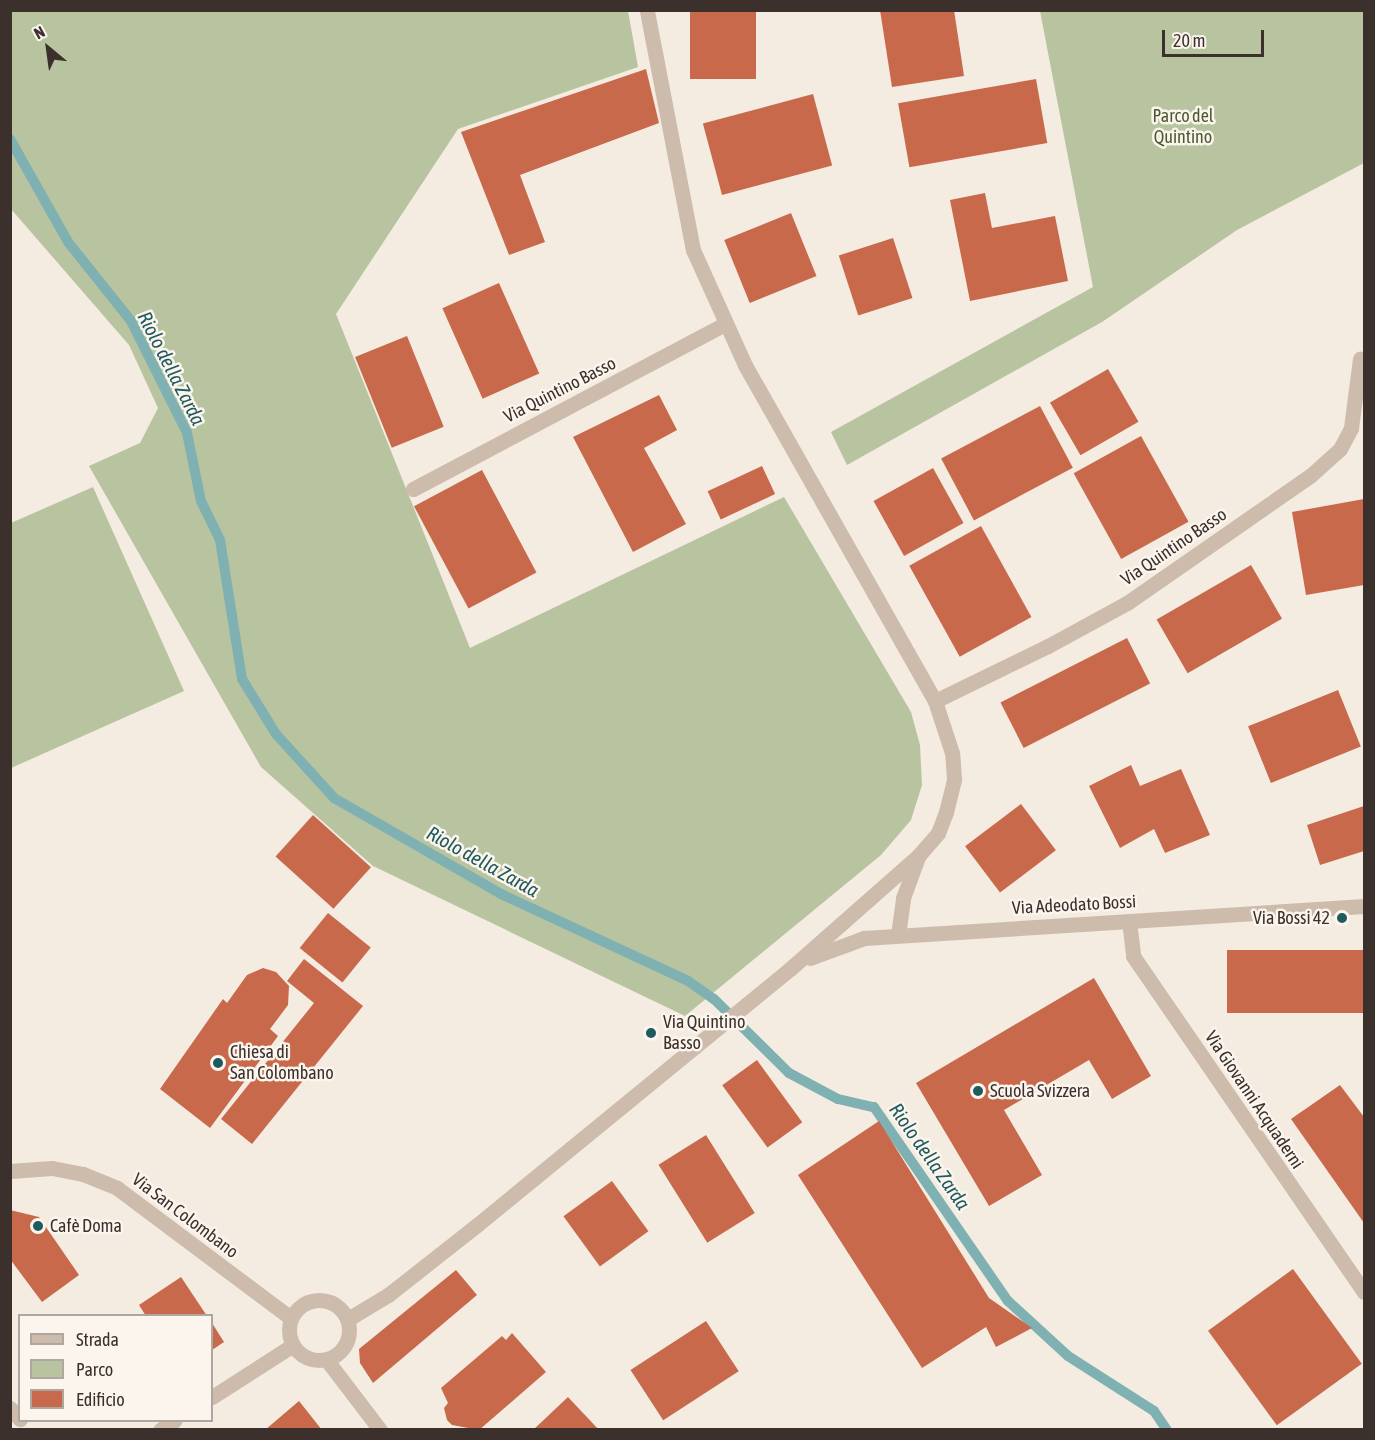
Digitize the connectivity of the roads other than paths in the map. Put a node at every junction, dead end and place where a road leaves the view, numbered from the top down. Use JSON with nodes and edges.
{"nodes":[{"id":1,"x":647,"y":10,"type":"edge"},
{"id":2,"x":724,"y":324,"type":"junction"},
{"id":3,"x":1360,"y":359,"type":"dead end"},
{"id":4,"x":413,"y":489,"type":"dead end"},
{"id":5,"x":934,"y":701,"type":"junction"},
{"id":6,"x":919,"y":855,"type":"junction"},
{"id":7,"x":1365,"y":906,"type":"edge"},
{"id":8,"x":1129,"y":921,"type":"junction"},
{"id":9,"x":898,"y":935,"type":"junction"},
{"id":10,"x":791,"y":968,"type":"junction"},
{"id":11,"x":10,"y":1171,"type":"edge"},
{"id":12,"x":1365,"y":1292,"type":"edge"},
{"id":13,"x":291,"y":1318,"type":"junction"},
{"id":14,"x":348,"y":1319,"type":"junction"},
{"id":15,"x":293,"y":1345,"type":"junction"},
{"id":16,"x":326,"y":1359,"type":"junction"},
{"id":17,"x":213,"y":1396,"type":"edge"},
{"id":18,"x":380,"y":1430,"type":"edge"}],
"edges":[{"from":1,"to":2,"type":"street"},
{"from":2,"to":4,"type":"street","name":"Via Quintino Basso"},
{"from":2,"to":5,"type":"street"},
{"from":3,"to":5,"type":"street","name":"Via Quintino Basso"},
{"from":5,"to":6,"type":"street"},
{"from":6,"to":9,"type":"street"},
{"from":6,"to":10,"type":"street"},
{"from":7,"to":8,"type":"street","name":"Via Adeodato Bossi"},
{"from":8,"to":9,"type":"street","name":"Via Adeodato Bossi"},
{"from":8,"to":12,"type":"street","name":"Via Giovanni Acquaderni"},
{"from":9,"to":10,"type":"street","name":"Via Adeodato Bossi"},
{"from":10,"to":14,"type":"street"},
{"from":11,"to":13,"type":"street","name":"Via San Colombano"},
{"from":13,"to":14,"type":"street"},
{"from":13,"to":15,"type":"street"},
{"from":14,"to":16,"type":"street"},
{"from":15,"to":16,"type":"street"},
{"from":15,"to":17,"type":"street"},
{"from":16,"to":18,"type":"street"}]}
